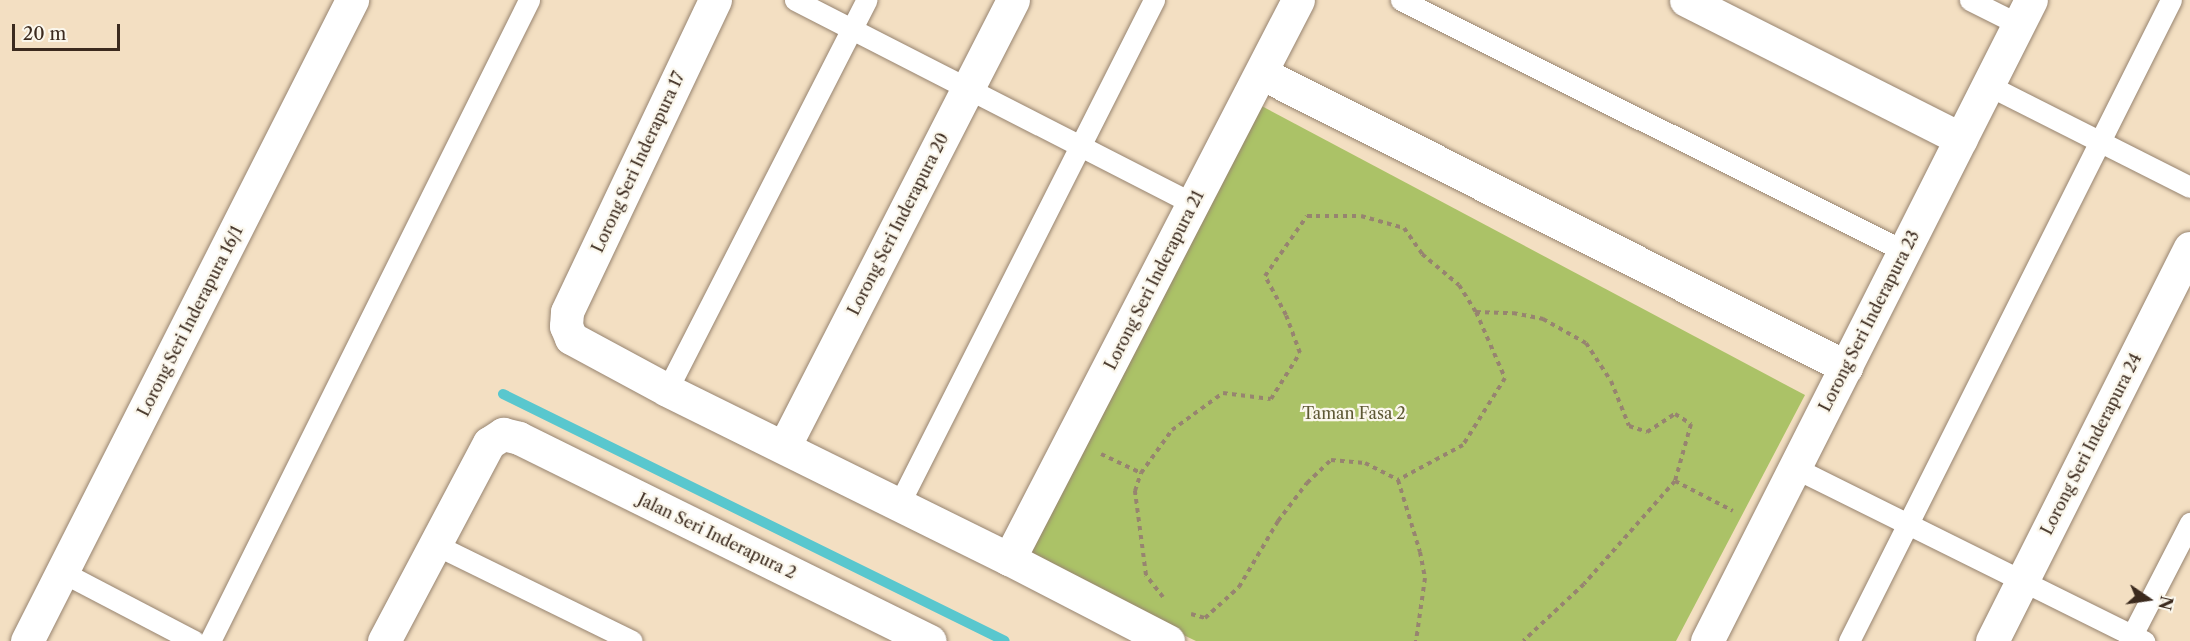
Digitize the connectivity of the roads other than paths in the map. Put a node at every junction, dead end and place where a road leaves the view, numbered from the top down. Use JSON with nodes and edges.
{"nodes":[{"id":1,"x":352,"y":0,"type":"edge"},
{"id":2,"x":529,"y":0,"type":"edge"},
{"id":3,"x":715,"y":0,"type":"edge"},
{"id":4,"x":795,"y":0,"type":"edge"},
{"id":5,"x":867,"y":0,"type":"edge"},
{"id":6,"x":1013,"y":0,"type":"edge"},
{"id":7,"x":1154,"y":0,"type":"edge"},
{"id":8,"x":1298,"y":0,"type":"edge"},
{"id":9,"x":1401,"y":0,"type":"edge"},
{"id":10,"x":1686,"y":0,"type":"edge"},
{"id":11,"x":1970,"y":0,"type":"edge"},
{"id":12,"x":2171,"y":0,"type":"edge"},
{"id":13,"x":2025,"y":12,"type":"edge"},
{"id":14,"x":852,"y":30,"type":"junction"},
{"id":15,"x":1261,"y":73,"type":"junction"},
{"id":16,"x":1988,"y":85,"type":"junction"},
{"id":17,"x":967,"y":90,"type":"junction"},
{"id":18,"x":1961,"y":139,"type":"junction"},
{"id":19,"x":2101,"y":142,"type":"junction"},
{"id":20,"x":1080,"y":146,"type":"junction"},
{"id":21,"x":2190,"y":187,"type":"edge"},
{"id":22,"x":1193,"y":204,"type":"junction"},
{"id":23,"x":2190,"y":248,"type":"edge"},
{"id":24,"x":1904,"y":251,"type":"junction"},
{"id":25,"x":1846,"y":367,"type":"junction"},
{"id":26,"x":667,"y":390,"type":"junction"},
{"id":27,"x":784,"y":447,"type":"junction"},
{"id":28,"x":1795,"y":468,"type":"junction"},
{"id":29,"x":898,"y":506,"type":"junction"},
{"id":30,"x":2190,"y":523,"type":"edge"},
{"id":31,"x":1909,"y":525,"type":"junction"},
{"id":32,"x":434,"y":544,"type":"junction"},
{"id":33,"x":1009,"y":559,"type":"junction"},
{"id":34,"x":62,"y":572,"type":"junction"},
{"id":35,"x":2022,"y":580,"type":"junction"},
{"id":36,"x":912,"y":637,"type":"edge"},
{"id":37,"x":2135,"y":639,"type":"edge"},
{"id":38,"x":27,"y":641,"type":"edge"},
{"id":39,"x":194,"y":641,"type":"edge"},
{"id":40,"x":210,"y":641,"type":"edge"},
{"id":41,"x":384,"y":641,"type":"edge"},
{"id":42,"x":632,"y":641,"type":"edge"},
{"id":43,"x":1168,"y":641,"type":"edge"},
{"id":44,"x":1707,"y":641,"type":"edge"},
{"id":45,"x":1849,"y":641,"type":"edge"},
{"id":46,"x":1992,"y":641,"type":"edge"}],
"edges":[{"from":1,"to":34,"type":"street","name":"Lorong Seri Inderapura 16/1"},
{"from":2,"to":40,"type":"lane"},
{"from":3,"to":26,"type":"street","name":"Lorong Seri Inderapura 17"},
{"from":4,"to":14,"type":"lane"},
{"from":5,"to":14,"type":"lane"},
{"from":6,"to":17,"type":"street","name":"Lorong Seri Inderapura 20"},
{"from":7,"to":20,"type":"lane"},
{"from":8,"to":15,"type":"street","name":"Lorong Seri Inderapura 21"},
{"from":9,"to":24,"type":"lane"},
{"from":10,"to":18,"type":"street"},
{"from":11,"to":13,"type":"lane"},
{"from":12,"to":19,"type":"lane"},
{"from":13,"to":16,"type":"street","name":"Lorong Seri Inderapura 23"},
{"from":14,"to":17,"type":"lane"},
{"from":14,"to":26,"type":"lane"},
{"from":15,"to":22,"type":"street","name":"Lorong Seri Inderapura 21"},
{"from":15,"to":25,"type":"street"},
{"from":16,"to":18,"type":"street","name":"Lorong Seri Inderapura 23"},
{"from":16,"to":19,"type":"lane"},
{"from":17,"to":20,"type":"lane"},
{"from":17,"to":27,"type":"street","name":"Lorong Seri Inderapura 20"},
{"from":18,"to":24,"type":"street","name":"Lorong Seri Inderapura 23"},
{"from":19,"to":21,"type":"lane"},
{"from":19,"to":31,"type":"lane"},
{"from":20,"to":22,"type":"lane"},
{"from":20,"to":29,"type":"lane"},
{"from":22,"to":33,"type":"street","name":"Lorong Seri Inderapura 21"},
{"from":23,"to":35,"type":"street","name":"Lorong Seri Inderapura 24"},
{"from":24,"to":25,"type":"street","name":"Lorong Seri Inderapura 23"},
{"from":25,"to":28,"type":"street","name":"Lorong Seri Inderapura 23"},
{"from":26,"to":27,"type":"street"},
{"from":27,"to":29,"type":"street"},
{"from":28,"to":31,"type":"lane"},
{"from":28,"to":44,"type":"street","name":"Lorong Seri Inderapura 23"},
{"from":29,"to":33,"type":"street"},
{"from":30,"to":37,"type":"lane"},
{"from":31,"to":35,"type":"lane"},
{"from":31,"to":45,"type":"lane"},
{"from":32,"to":36,"type":"street","name":"Jalan Seri Inderapura 2"},
{"from":32,"to":41,"type":"street"},
{"from":32,"to":42,"type":"lane"},
{"from":33,"to":43,"type":"street"},
{"from":34,"to":38,"type":"street","name":"Lorong Seri Inderapura 16/1"},
{"from":34,"to":39,"type":"lane"},
{"from":35,"to":37,"type":"lane"},
{"from":35,"to":46,"type":"street","name":"Lorong Seri Inderapura 24"}]}
